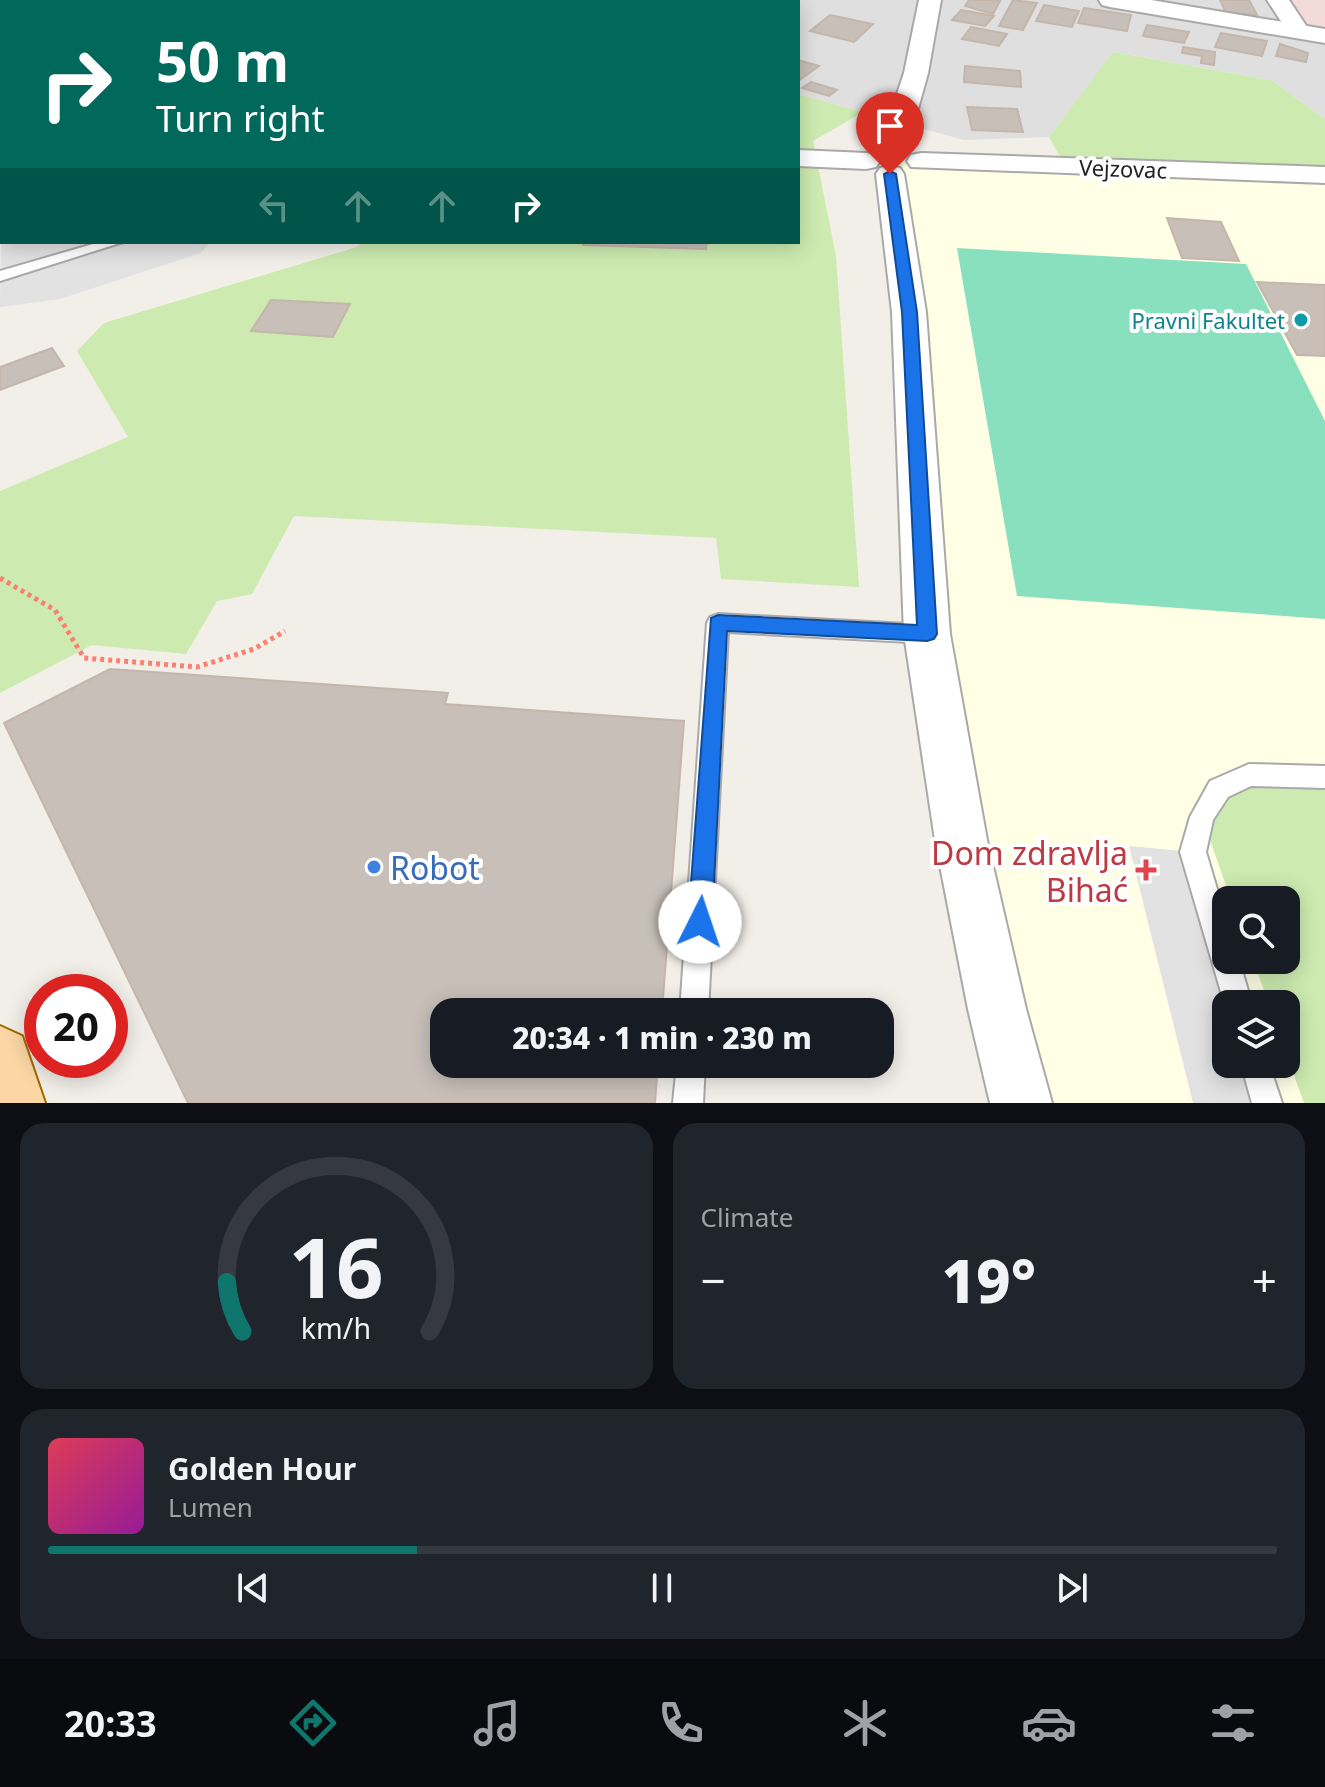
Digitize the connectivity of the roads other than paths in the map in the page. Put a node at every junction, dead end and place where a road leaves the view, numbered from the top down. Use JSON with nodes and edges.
{"nodes":[{"id":1,"x":930,"y":0,"type":"edge"},
{"id":2,"x":1110,"y":0,"type":"edge"},
{"id":3,"x":1278,"y":0,"type":"edge"},
{"id":4,"x":1298,"y":30,"type":"junction"},
{"id":5,"x":1325,"y":36,"type":"edge"},
{"id":6,"x":800,"y":158,"type":"edge"},
{"id":7,"x":893,"y":161,"type":"junction"},
{"id":8,"x":1325,"y":175,"type":"edge"},
{"id":9,"x":109,"y":244,"type":"edge"},
{"id":10,"x":0,"y":276,"type":"edge"},
{"id":11,"x":927,"y":634,"type":"junction"},
{"id":12,"x":1325,"y":777,"type":"edge"},
{"id":13,"x":1234,"y":990,"type":"edge"},
{"id":14,"x":695,"y":998,"type":"edge"},
{"id":15,"x":0,"y":1058,"type":"edge"},
{"id":16,"x":690,"y":1078,"type":"edge"},
{"id":17,"x":1259,"y":1078,"type":"edge"},
{"id":18,"x":12,"y":1103,"type":"edge"},
{"id":19,"x":688,"y":1103,"type":"edge"},
{"id":20,"x":1021,"y":1103,"type":"edge"},
{"id":21,"x":1267,"y":1103,"type":"edge"}],
"edges":[{"from":1,"to":7,"type":"street"},
{"from":2,"to":4,"type":"street"},
{"from":3,"to":4,"type":"street"},
{"from":4,"to":5,"type":"street"},
{"from":6,"to":7,"type":"street","name":"Vejzovac"},
{"from":7,"to":8,"type":"street","name":"Vejzovac"},
{"from":7,"to":11,"type":"street"},
{"from":9,"to":10,"type":"lane"},
{"from":11,"to":14,"type":"lane"},
{"from":11,"to":20,"type":"street"},
{"from":12,"to":13,"type":"lane"},
{"from":15,"to":18,"type":"main road"},
{"from":16,"to":19,"type":"lane"},
{"from":17,"to":21,"type":"lane"}]}
